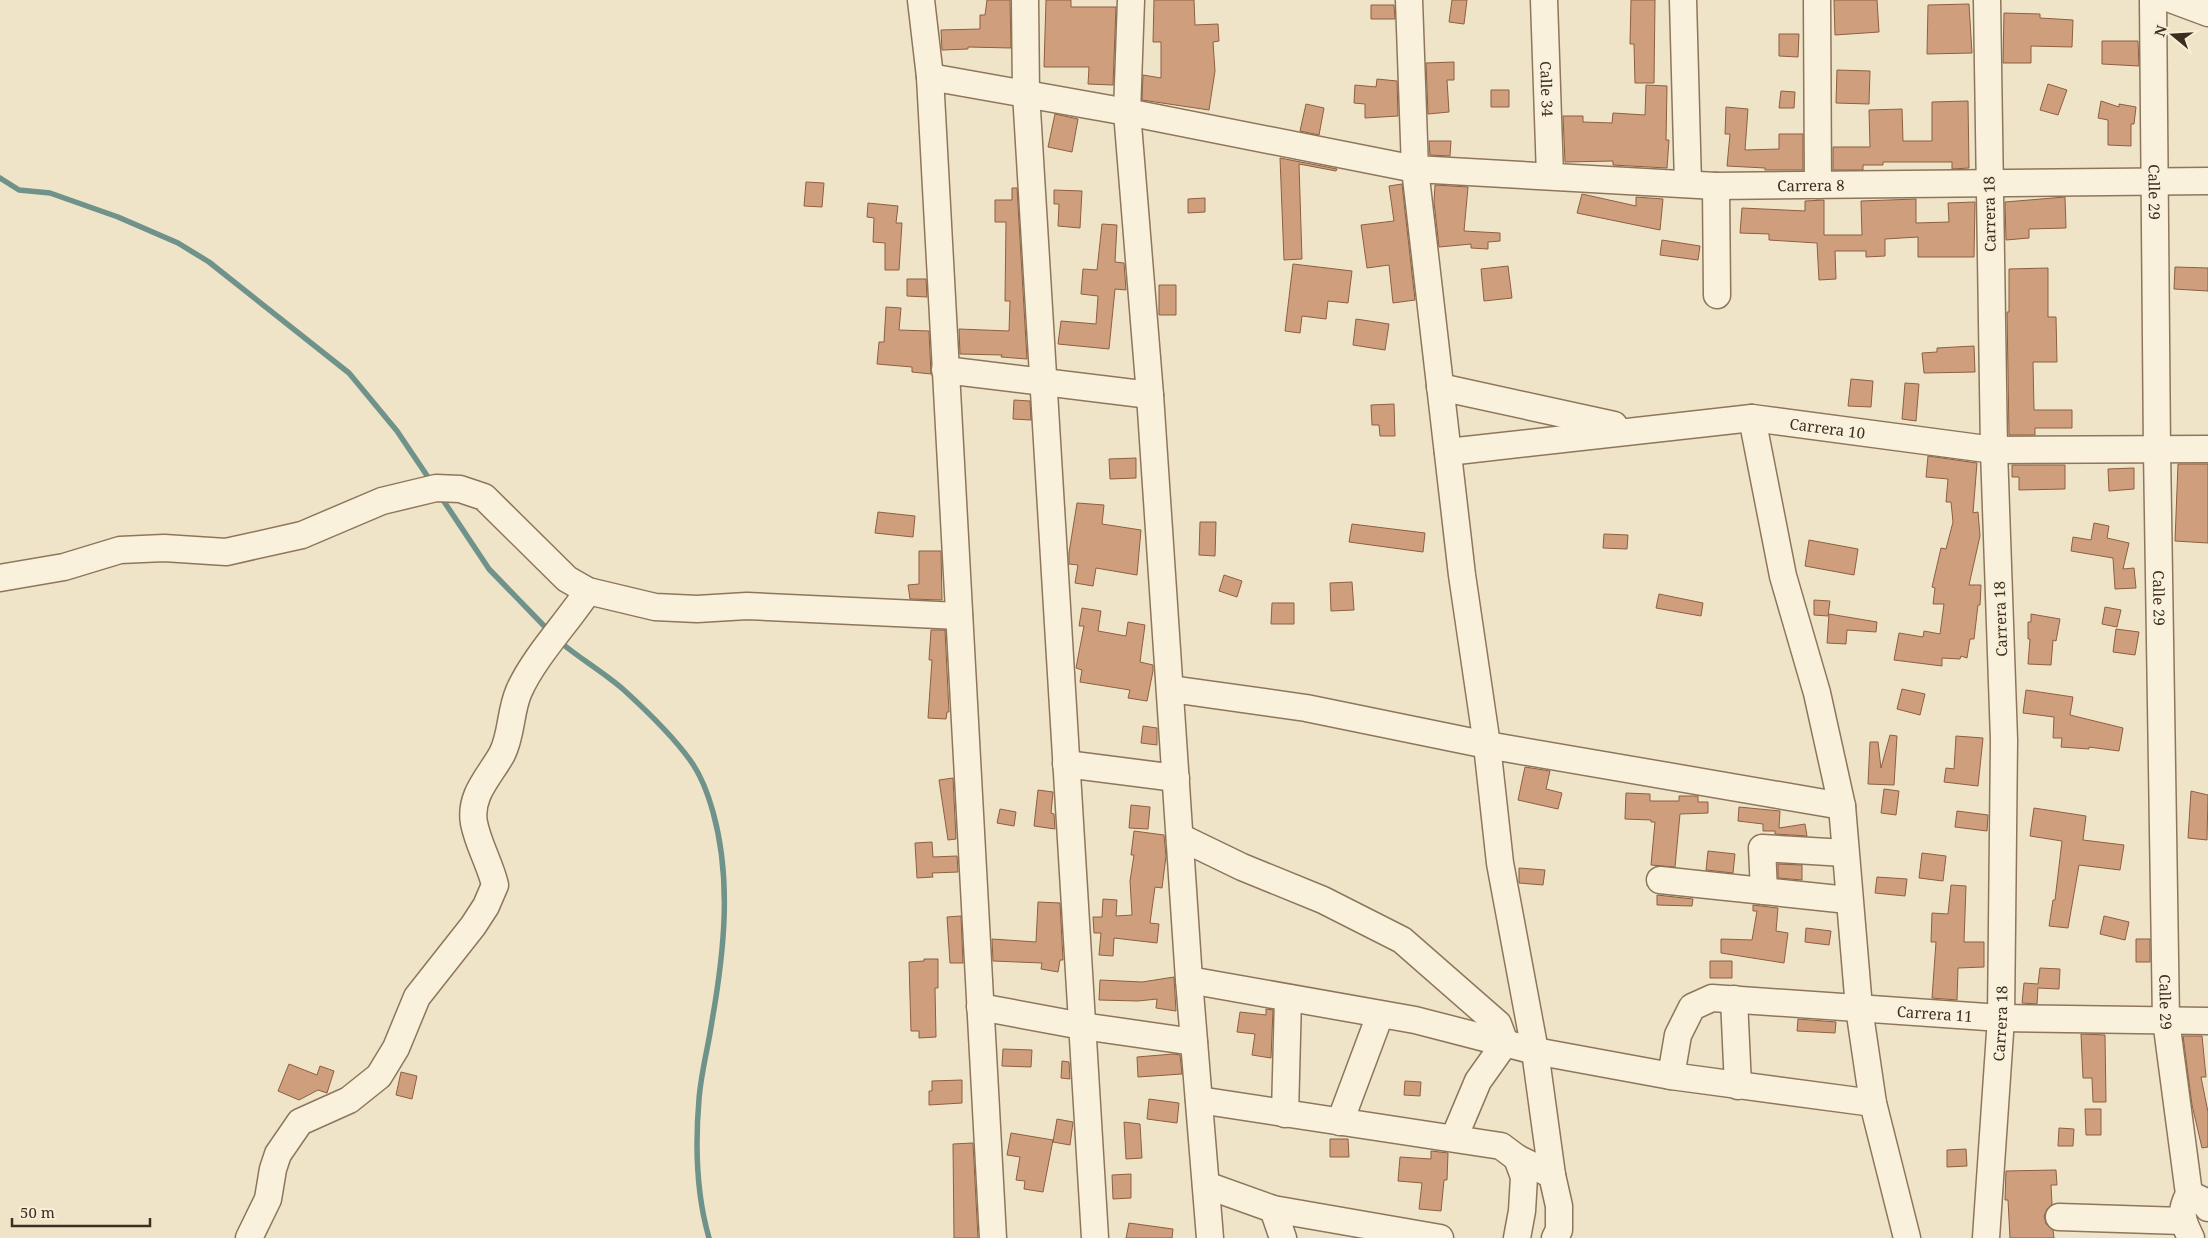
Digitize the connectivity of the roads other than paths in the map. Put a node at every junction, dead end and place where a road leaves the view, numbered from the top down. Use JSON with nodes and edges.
{"nodes":[{"id":1,"x":921,"y":0,"type":"edge"},
{"id":2,"x":1025,"y":0,"type":"edge"},
{"id":3,"x":1131,"y":0,"type":"edge"},
{"id":4,"x":1409,"y":0,"type":"edge"},
{"id":5,"x":1544,"y":0,"type":"edge"},
{"id":6,"x":1684,"y":0,"type":"edge"},
{"id":7,"x":1817,"y":0,"type":"edge"},
{"id":8,"x":1987,"y":0,"type":"edge"},
{"id":9,"x":2153,"y":0,"type":"edge"},
{"id":10,"x":2173,"y":0,"type":"edge"},
{"id":11,"x":2208,"y":13,"type":"edge"},
{"id":12,"x":930,"y":77,"type":"junction"},
{"id":13,"x":1026,"y":93,"type":"junction"},
{"id":14,"x":1127,"y":112,"type":"junction"},
{"id":15,"x":1415,"y":168,"type":"junction"},
{"id":16,"x":1550,"y":176,"type":"junction"},
{"id":17,"x":2154,"y":181,"type":"junction"},
{"id":18,"x":2208,"y":181,"type":"edge"},
{"id":19,"x":1989,"y":183,"type":"junction"},
{"id":20,"x":1688,"y":184,"type":"junction"},
{"id":21,"x":1818,"y":185,"type":"junction"},
{"id":22,"x":1716,"y":186,"type":"junction"},
{"id":23,"x":1717,"y":295,"type":"dead end"},
{"id":24,"x":945,"y":370,"type":"junction"},
{"id":25,"x":1043,"y":382,"type":"junction"},
{"id":26,"x":1440,"y":387,"type":"junction"},
{"id":27,"x":1150,"y":395,"type":"junction"},
{"id":28,"x":1752,"y":418,"type":"junction"},
{"id":29,"x":1635,"y":430,"type":"junction"},
{"id":30,"x":2208,"y":448,"type":"edge"},
{"id":31,"x":1994,"y":450,"type":"junction"},
{"id":32,"x":2157,"y":450,"type":"junction"},
{"id":33,"x":1448,"y":452,"type":"junction"},
{"id":34,"x":0,"y":578,"type":"edge"},
{"id":35,"x":588,"y":591,"type":"junction"},
{"id":36,"x":959,"y":616,"type":"junction"},
{"id":37,"x":1171,"y":688,"type":"junction"},
{"id":38,"x":1488,"y":746,"type":"junction"},
{"id":39,"x":1066,"y":764,"type":"junction"},
{"id":40,"x":1176,"y":778,"type":"junction"},
{"id":41,"x":1842,"y":806,"type":"junction"},
{"id":42,"x":1180,"y":837,"type":"junction"},
{"id":43,"x":1845,"y":854,"type":"junction"},
{"id":44,"x":1660,"y":880,"type":"dead end"},
{"id":45,"x":1764,"y":891,"type":"junction"},
{"id":46,"x":1848,"y":900,"type":"junction"},
{"id":47,"x":1189,"y":980,"type":"junction"},
{"id":48,"x":1288,"y":998,"type":"junction"},
{"id":49,"x":1734,"y":999,"type":"junction"},
{"id":50,"x":980,"y":1007,"type":"junction"},
{"id":51,"x":1859,"y":1008,"type":"junction"},
{"id":52,"x":1380,"y":1015,"type":"junction"},
{"id":53,"x":2001,"y":1018,"type":"junction"},
{"id":54,"x":2166,"y":1020,"type":"junction"},
{"id":55,"x":2208,"y":1021,"type":"edge"},
{"id":56,"x":1082,"y":1026,"type":"junction"},
{"id":57,"x":1194,"y":1042,"type":"junction"},
{"id":58,"x":1505,"y":1043,"type":"junction"},
{"id":59,"x":1535,"y":1051,"type":"junction"},
{"id":60,"x":1671,"y":1076,"type":"junction"},
{"id":61,"x":1738,"y":1086,"type":"junction"},
{"id":62,"x":1199,"y":1100,"type":"junction"},
{"id":63,"x":1873,"y":1103,"type":"junction"},
{"id":64,"x":1285,"y":1114,"type":"junction"},
{"id":65,"x":1340,"y":1122,"type":"junction"},
{"id":66,"x":1454,"y":1138,"type":"junction"},
{"id":67,"x":1517,"y":1158,"type":"junction"},
{"id":68,"x":1552,"y":1175,"type":"junction"},
{"id":69,"x":1206,"y":1185,"type":"junction"},
{"id":70,"x":2199,"y":1201,"type":"edge"},
{"id":71,"x":1273,"y":1209,"type":"junction"},
{"id":72,"x":2060,"y":1216,"type":"dead end"},
{"id":73,"x":2187,"y":1229,"type":"edge"},
{"id":74,"x":249,"y":1238,"type":"edge"},
{"id":75,"x":993,"y":1238,"type":"edge"},
{"id":76,"x":1094,"y":1238,"type":"edge"},
{"id":77,"x":1210,"y":1238,"type":"edge"},
{"id":78,"x":1284,"y":1238,"type":"edge"},
{"id":79,"x":1440,"y":1238,"type":"edge"},
{"id":80,"x":1517,"y":1238,"type":"edge"},
{"id":81,"x":1555,"y":1238,"type":"edge"},
{"id":82,"x":1907,"y":1238,"type":"edge"},
{"id":83,"x":1986,"y":1238,"type":"edge"}],
"edges":[{"from":1,"to":12,"type":"street"},
{"from":2,"to":13,"type":"street"},
{"from":3,"to":14,"type":"street"},
{"from":4,"to":15,"type":"street"},
{"from":5,"to":16,"type":"street","name":"Calle 34"},
{"from":6,"to":20,"type":"street"},
{"from":7,"to":21,"type":"street"},
{"from":8,"to":19,"type":"street","name":"Carrera 18"},
{"from":9,"to":17,"type":"street","name":"Calle 29"},
{"from":10,"to":11,"type":"street"},
{"from":12,"to":13,"type":"street","name":"Carrera 8"},
{"from":12,"to":24,"type":"street"},
{"from":13,"to":14,"type":"street","name":"Carrera 8"},
{"from":13,"to":25,"type":"street"},
{"from":14,"to":15,"type":"street","name":"Carrera 8"},
{"from":14,"to":27,"type":"street"},
{"from":15,"to":16,"type":"street","name":"Carrera 8"},
{"from":15,"to":26,"type":"street"},
{"from":16,"to":20,"type":"street","name":"Carrera 8"},
{"from":17,"to":18,"type":"street","name":"Carrera 8"},
{"from":17,"to":19,"type":"street","name":"Carrera 8"},
{"from":17,"to":32,"type":"street","name":"Calle 29"},
{"from":19,"to":21,"type":"street","name":"Carrera 8"},
{"from":19,"to":31,"type":"street","name":"Carrera 18"},
{"from":20,"to":22,"type":"street","name":"Carrera 8"},
{"from":21,"to":22,"type":"street","name":"Carrera 8"},
{"from":22,"to":23,"type":"street"},
{"from":24,"to":25,"type":"street"},
{"from":24,"to":36,"type":"street"},
{"from":25,"to":27,"type":"street"},
{"from":25,"to":39,"type":"street"},
{"from":26,"to":29,"type":"street"},
{"from":26,"to":33,"type":"street"},
{"from":27,"to":37,"type":"street"},
{"from":28,"to":29,"type":"street","name":"Carrera 10"},
{"from":28,"to":31,"type":"street","name":"Carrera 10"},
{"from":28,"to":41,"type":"street"},
{"from":29,"to":33,"type":"street","name":"Carrera 10"},
{"from":30,"to":32,"type":"street","name":"Carrera 10"},
{"from":31,"to":32,"type":"street","name":"Carrera 10"},
{"from":31,"to":53,"type":"street","name":"Carrera 18"},
{"from":32,"to":54,"type":"street","name":"Calle 29"},
{"from":33,"to":38,"type":"street"},
{"from":34,"to":35,"type":"street"},
{"from":35,"to":36,"type":"street"},
{"from":35,"to":74,"type":"street"},
{"from":36,"to":50,"type":"street"},
{"from":37,"to":38,"type":"street"},
{"from":37,"to":40,"type":"street"},
{"from":38,"to":41,"type":"street"},
{"from":38,"to":59,"type":"street"},
{"from":39,"to":40,"type":"street"},
{"from":39,"to":56,"type":"street"},
{"from":40,"to":42,"type":"street"},
{"from":41,"to":43,"type":"street"},
{"from":42,"to":47,"type":"street"},
{"from":42,"to":58,"type":"street"},
{"from":43,"to":45,"type":"street"},
{"from":43,"to":46,"type":"street"},
{"from":44,"to":45,"type":"street"},
{"from":45,"to":46,"type":"street"},
{"from":46,"to":51,"type":"street"},
{"from":47,"to":48,"type":"street"},
{"from":47,"to":57,"type":"street"},
{"from":48,"to":52,"type":"street"},
{"from":48,"to":64,"type":"street"},
{"from":49,"to":51,"type":"street","name":"Carrera 11"},
{"from":49,"to":60,"type":"street","name":"Carrera 11"},
{"from":49,"to":61,"type":"street"},
{"from":50,"to":56,"type":"street"},
{"from":50,"to":75,"type":"street"},
{"from":51,"to":53,"type":"street","name":"Carrera 11"},
{"from":51,"to":63,"type":"street"},
{"from":52,"to":58,"type":"street"},
{"from":52,"to":65,"type":"street"},
{"from":53,"to":54,"type":"street","name":"Carrera 11"},
{"from":53,"to":83,"type":"street","name":"Carrera 18"},
{"from":54,"to":55,"type":"street","name":"Carrera 11"},
{"from":54,"to":70,"type":"street","name":"Calle 29"},
{"from":56,"to":57,"type":"street"},
{"from":56,"to":76,"type":"street"},
{"from":57,"to":62,"type":"street"},
{"from":58,"to":59,"type":"street"},
{"from":58,"to":66,"type":"street"},
{"from":59,"to":60,"type":"street"},
{"from":59,"to":68,"type":"street"},
{"from":60,"to":61,"type":"street"},
{"from":61,"to":63,"type":"street"},
{"from":62,"to":64,"type":"street"},
{"from":62,"to":69,"type":"street"},
{"from":63,"to":82,"type":"street"},
{"from":64,"to":65,"type":"street"},
{"from":65,"to":66,"type":"street"},
{"from":66,"to":67,"type":"street"},
{"from":67,"to":68,"type":"street"},
{"from":67,"to":80,"type":"street"},
{"from":68,"to":81,"type":"street"},
{"from":69,"to":71,"type":"street"},
{"from":69,"to":77,"type":"street"},
{"from":70,"to":73,"type":"street","name":"Calle 29"},
{"from":71,"to":78,"type":"street"},
{"from":71,"to":79,"type":"street"},
{"from":72,"to":73,"type":"street"}]}
